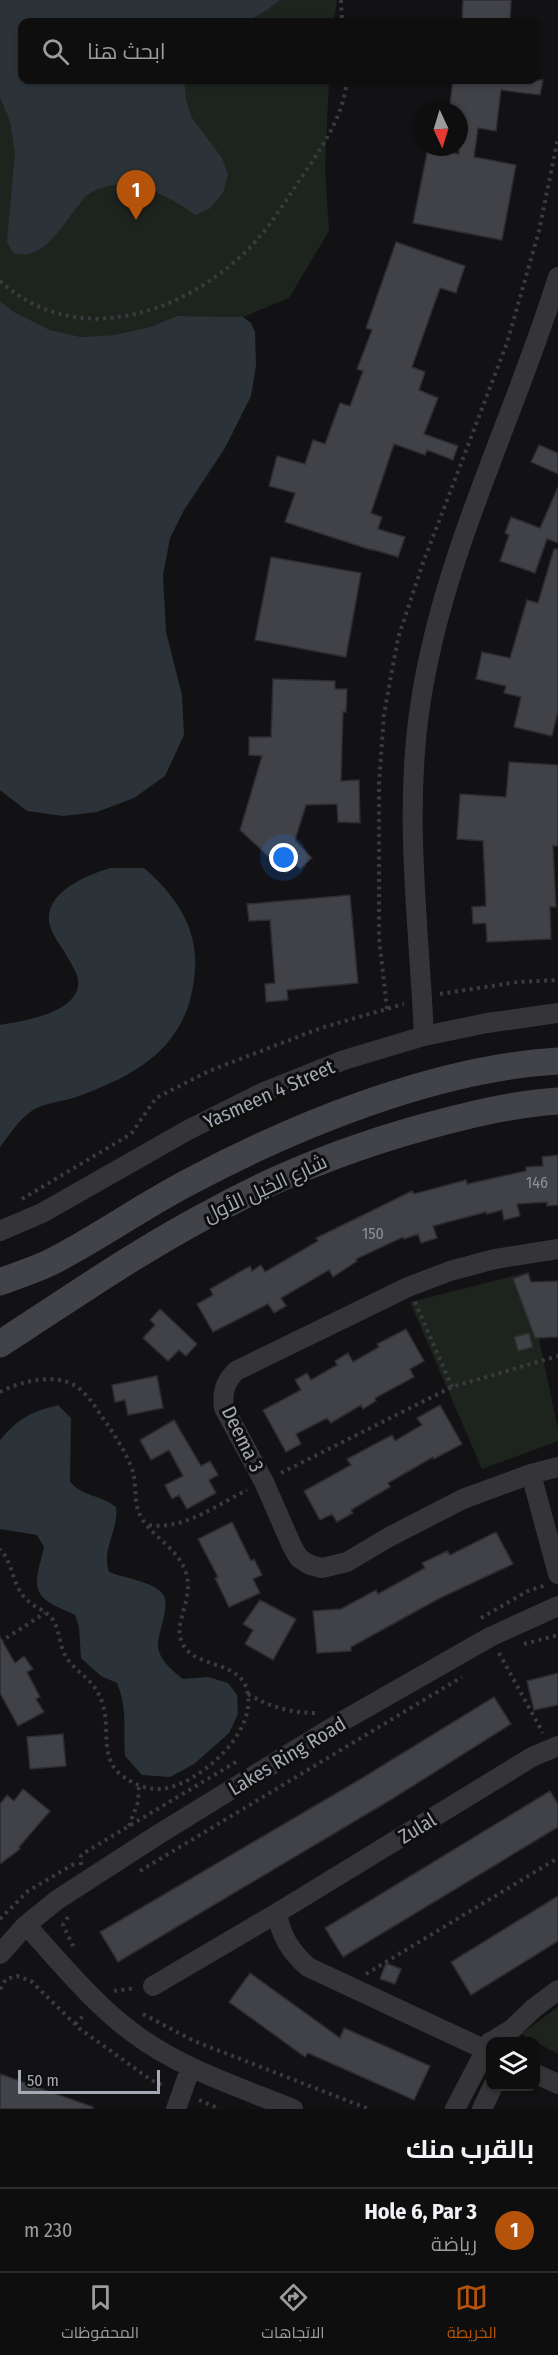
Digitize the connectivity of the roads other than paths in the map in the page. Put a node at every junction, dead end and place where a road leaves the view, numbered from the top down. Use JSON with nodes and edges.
{"nodes":[{"id":1,"x":558,"y":277,"type":"edge"},
{"id":2,"x":558,"y":1013,"type":"edge"},
{"id":3,"x":424,"y":1036,"type":"junction"},
{"id":4,"x":558,"y":1061,"type":"edge"},
{"id":5,"x":558,"y":1101,"type":"edge"},
{"id":6,"x":0,"y":1230,"type":"edge"},
{"id":7,"x":558,"y":1249,"type":"edge"},
{"id":8,"x":0,"y":1282,"type":"edge"},
{"id":9,"x":0,"y":1344,"type":"edge"},
{"id":10,"x":558,"y":1467,"type":"edge"},
{"id":11,"x":531,"y":1473,"type":"junction"},
{"id":12,"x":558,"y":1574,"type":"edge"},
{"id":13,"x":558,"y":1606,"type":"edge"},
{"id":14,"x":555,"y":1747,"type":"edge"},
{"id":15,"x":277,"y":1913,"type":"junction"},
{"id":16,"x":26,"y":1925,"type":"junction"},
{"id":17,"x":0,"y":1954,"type":"edge"},
{"id":18,"x":153,"y":1986,"type":"dead end"},
{"id":19,"x":558,"y":1990,"type":"edge"},
{"id":20,"x":512,"y":2035,"type":"edge"},
{"id":21,"x":486,"y":2045,"type":"edge"},
{"id":22,"x":486,"y":2052,"type":"edge"},
{"id":23,"x":191,"y":2067,"type":"junction"},
{"id":24,"x":540,"y":2076,"type":"edge"},
{"id":25,"x":558,"y":2084,"type":"edge"},
{"id":26,"x":491,"y":2091,"type":"edge"},
{"id":27,"x":179,"y":2101,"type":"edge"},
{"id":28,"x":293,"y":2109,"type":"edge"},
{"id":29,"x":455,"y":2109,"type":"edge"},
{"id":30,"x":482,"y":2109,"type":"edge"}],
"edges":[{"from":1,"to":3,"type":"street"},
{"from":2,"to":3,"type":"street","name":"Yasmeen 4 Street"},
{"from":3,"to":6,"type":"street","name":"Yasmeen 4 Street"},
{"from":4,"to":8,"type":"main road","name":"شارع الخيل الأول"},
{"from":5,"to":9,"type":"main road","name":"شارع الخيل الأول"},
{"from":7,"to":11,"type":"street","name":"Deema 3"},
{"from":10,"to":11,"type":"street","name":"Deema 3"},
{"from":11,"to":12,"type":"street"},
{"from":13,"to":16,"type":"street","name":"Lakes Ring Road"},
{"from":14,"to":15,"type":"street","name":"Zulal"},
{"from":15,"to":18,"type":"street","name":"Zulal"},
{"from":15,"to":21,"type":"street"},
{"from":16,"to":17,"type":"street","name":"Lakes Ring Road"},
{"from":16,"to":23,"type":"street"},
{"from":19,"to":20,"type":"street"},
{"from":22,"to":29,"type":"street"},
{"from":23,"to":27,"type":"street"},
{"from":23,"to":28,"type":"street"},
{"from":24,"to":25,"type":"street"},
{"from":26,"to":30,"type":"street"}]}
